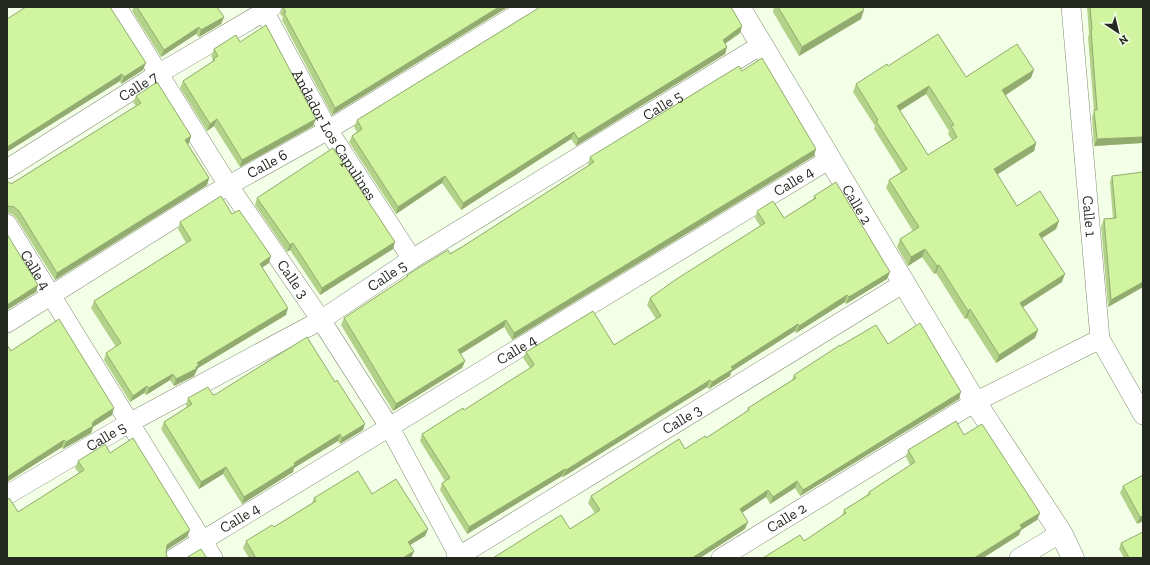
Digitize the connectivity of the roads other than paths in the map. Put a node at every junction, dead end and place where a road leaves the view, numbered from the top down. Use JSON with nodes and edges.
{"nodes":[{"id":1,"x":117,"y":7,"type":"edge"},
{"id":2,"x":529,"y":7,"type":"edge"},
{"id":3,"x":739,"y":7,"type":"edge"},
{"id":4,"x":1071,"y":7,"type":"edge"},
{"id":5,"x":266,"y":8,"type":"edge"},
{"id":6,"x":761,"y":45,"type":"junction"},
{"id":7,"x":158,"y":74,"type":"junction"},
{"id":8,"x":328,"y":130,"type":"junction"},
{"id":9,"x":830,"y":159,"type":"junction"},
{"id":10,"x":7,"y":169,"type":"edge"},
{"id":11,"x":228,"y":185,"type":"junction"},
{"id":12,"x":7,"y":224,"type":"edge"},
{"id":13,"x":412,"y":259,"type":"junction"},
{"id":14,"x":904,"y":282,"type":"junction"},
{"id":15,"x":51,"y":295,"type":"junction"},
{"id":16,"x":321,"y":320,"type":"junction"},
{"id":17,"x":7,"y":323,"type":"edge"},
{"id":18,"x":1100,"y":339,"type":"junction"},
{"id":19,"x":975,"y":402,"type":"junction"},
{"id":20,"x":1143,"y":415,"type":"edge"},
{"id":21,"x":129,"y":423,"type":"junction"},
{"id":22,"x":390,"y":428,"type":"junction"},
{"id":23,"x":7,"y":495,"type":"edge"},
{"id":24,"x":1061,"y":533,"type":"junction"},
{"id":25,"x":202,"y":541,"type":"junction"},
{"id":26,"x":458,"y":557,"type":"edge"},
{"id":27,"x":174,"y":558,"type":"edge"},
{"id":28,"x":213,"y":558,"type":"edge"},
{"id":29,"x":721,"y":558,"type":"edge"},
{"id":30,"x":1019,"y":558,"type":"edge"},
{"id":31,"x":1073,"y":558,"type":"edge"}],
"edges":[{"from":1,"to":7,"type":"street","name":"Calle 3"},
{"from":2,"to":8,"type":"street","name":"Calle 6"},
{"from":3,"to":6,"type":"street","name":"Calle 2"},
{"from":4,"to":18,"type":"street","name":"Calle 1"},
{"from":5,"to":7,"type":"street","name":"Calle 7"},
{"from":5,"to":8,"type":"street","name":"Andador Los Capulines"},
{"from":6,"to":9,"type":"street","name":"Calle 2"},
{"from":6,"to":13,"type":"street","name":"Calle 5"},
{"from":7,"to":10,"type":"street","name":"Calle 7"},
{"from":7,"to":11,"type":"street","name":"Calle 3"},
{"from":8,"to":11,"type":"street","name":"Calle 6"},
{"from":8,"to":13,"type":"street","name":"Andador Los Capulines"},
{"from":9,"to":14,"type":"street","name":"Calle 2"},
{"from":9,"to":22,"type":"street","name":"Calle 4"},
{"from":11,"to":15,"type":"street","name":"Calle 6"},
{"from":11,"to":16,"type":"street","name":"Calle 3"},
{"from":12,"to":15,"type":"street","name":"Calle 4"},
{"from":13,"to":16,"type":"street","name":"Calle 5"},
{"from":14,"to":19,"type":"street","name":"Calle 2"},
{"from":14,"to":26,"type":"street","name":"Calle 3"},
{"from":15,"to":17,"type":"street","name":"Calle 6"},
{"from":15,"to":21,"type":"street","name":"Calle 4"},
{"from":16,"to":21,"type":"street","name":"Calle 5"},
{"from":16,"to":22,"type":"street","name":"Calle 3"},
{"from":18,"to":19,"type":"street","name":"Calle 2"},
{"from":18,"to":20,"type":"street","name":"Calle 1"},
{"from":19,"to":24,"type":"street","name":"Calle 2"},
{"from":19,"to":29,"type":"street","name":"Calle 2"},
{"from":21,"to":23,"type":"street","name":"Calle 5"},
{"from":21,"to":25,"type":"street","name":"Calle 4"},
{"from":22,"to":25,"type":"street","name":"Calle 4"},
{"from":22,"to":26,"type":"street","name":"Calle 3"},
{"from":24,"to":30,"type":"street"},
{"from":24,"to":31,"type":"street","name":"Calle 2"},
{"from":25,"to":27,"type":"street","name":"Calle 4"},
{"from":25,"to":28,"type":"street","name":"Calle 4"}]}
